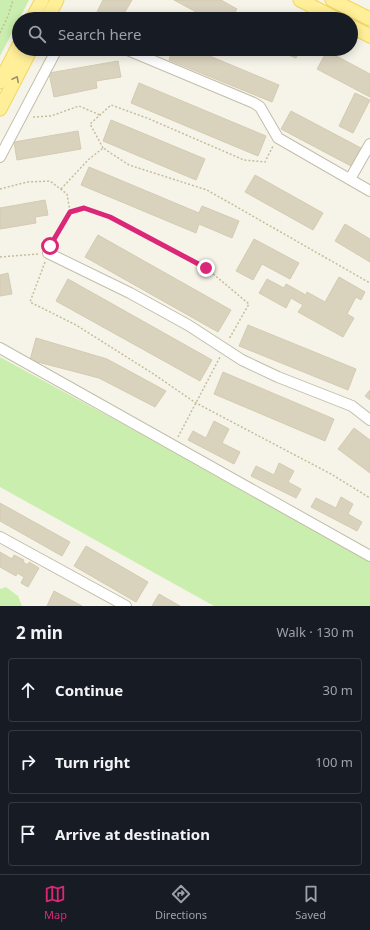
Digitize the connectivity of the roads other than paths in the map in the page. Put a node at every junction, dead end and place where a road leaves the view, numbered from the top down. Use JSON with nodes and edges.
{"nodes":[{"id":1,"x":42,"y":0,"type":"edge"},
{"id":2,"x":56,"y":0,"type":"edge"},
{"id":3,"x":300,"y":0,"type":"edge"},
{"id":4,"x":332,"y":0,"type":"edge"},
{"id":5,"x":36,"y":12,"type":"edge"},
{"id":6,"x":50,"y":12,"type":"edge"},
{"id":7,"x":323,"y":12,"type":"edge"},
{"id":8,"x":355,"y":12,"type":"edge"},
{"id":9,"x":358,"y":14,"type":"edge"},
{"id":10,"x":370,"y":20,"type":"edge"},
{"id":11,"x":358,"y":30,"type":"edge"},
{"id":12,"x":370,"y":36,"type":"edge"},
{"id":13,"x":13,"y":56,"type":"edge"},
{"id":14,"x":27,"y":56,"type":"edge"},
{"id":15,"x":52,"y":56,"type":"edge"},
{"id":16,"x":142,"y":56,"type":"edge"},
{"id":17,"x":0,"y":82,"type":"edge"},
{"id":18,"x":0,"y":109,"type":"edge"},
{"id":19,"x":370,"y":144,"type":"edge"},
{"id":20,"x":0,"y":157,"type":"edge"},
{"id":21,"x":350,"y":179,"type":"junction"},
{"id":22,"x":370,"y":191,"type":"edge"},
{"id":23,"x":48,"y":253,"type":"road end"},
{"id":24,"x":0,"y":348,"type":"edge"},
{"id":25,"x":370,"y":420,"type":"edge"},
{"id":26,"x":0,"y":536,"type":"edge"},
{"id":27,"x":370,"y":556,"type":"edge"},
{"id":28,"x":126,"y":606,"type":"edge"}],
"edges":[{"from":1,"to":5,"type":"main road"},
{"from":2,"to":6,"type":"main road"},
{"from":3,"to":7,"type":"main road"},
{"from":4,"to":8,"type":"main road"},
{"from":9,"to":10,"type":"main road"},
{"from":11,"to":12,"type":"main road"},
{"from":13,"to":17,"type":"main road"},
{"from":18,"to":14,"type":"main road","one_way":true},
{"from":15,"to":20,"type":"street"},
{"from":16,"to":21,"type":"street"},
{"from":19,"to":21,"type":"street"},
{"from":21,"to":22,"type":"street"},
{"from":23,"to":25,"type":"street"},
{"from":24,"to":27,"type":"street"},
{"from":26,"to":28,"type":"street"}]}
